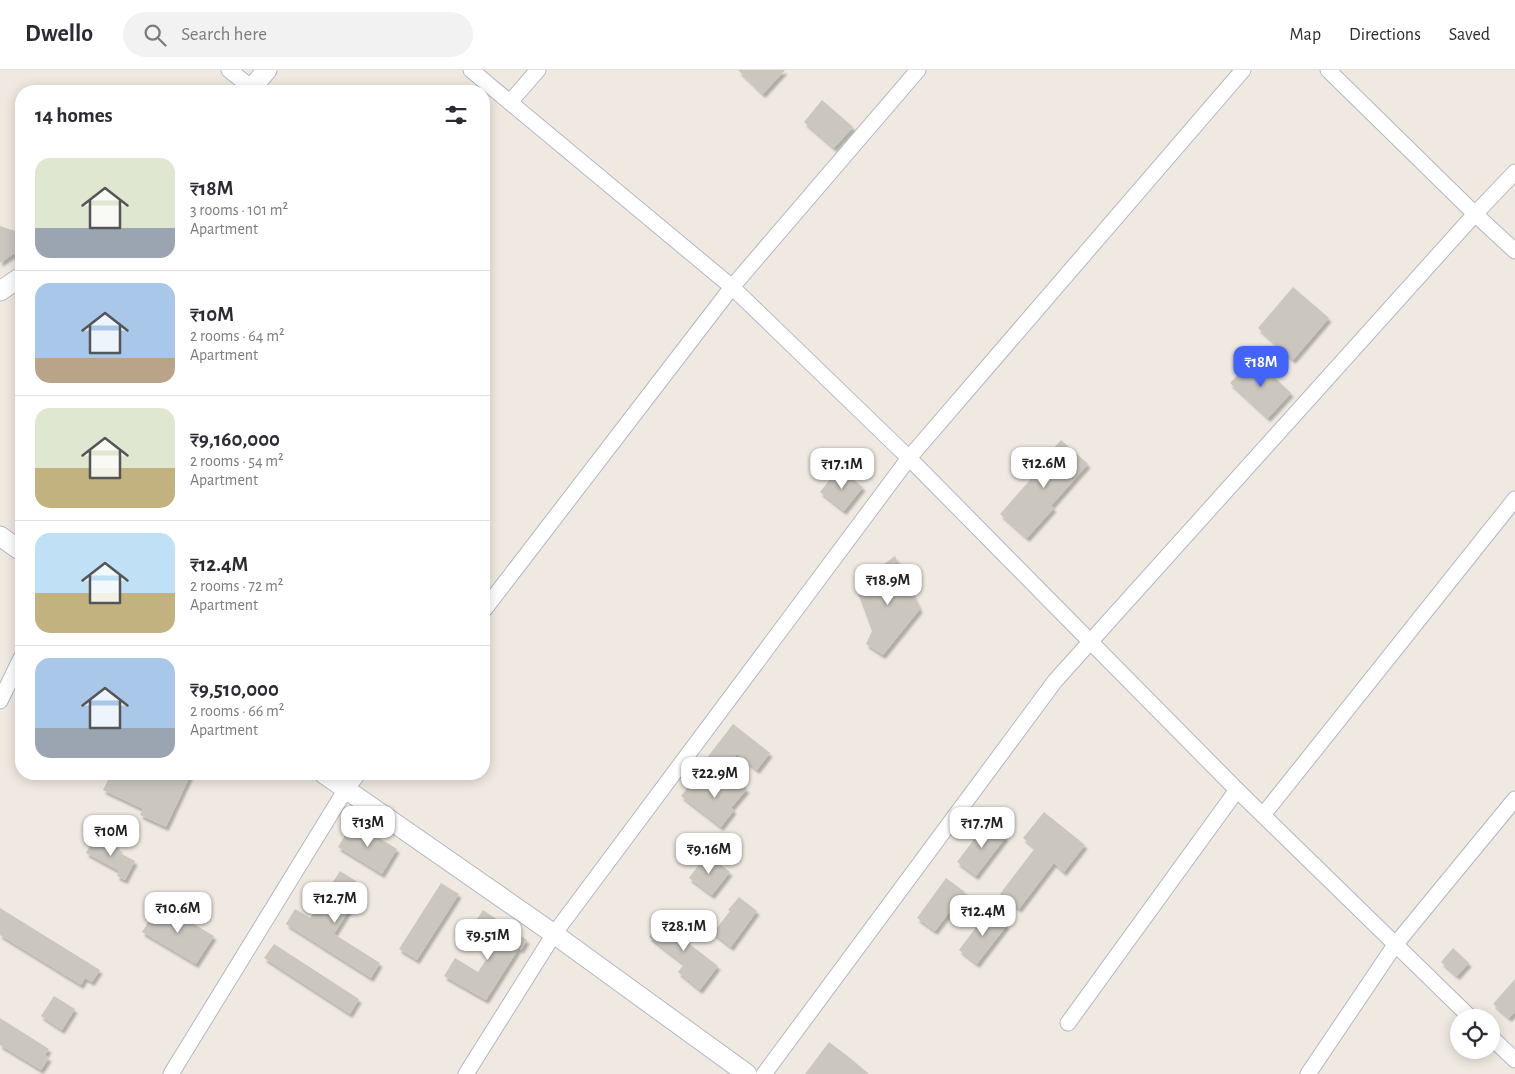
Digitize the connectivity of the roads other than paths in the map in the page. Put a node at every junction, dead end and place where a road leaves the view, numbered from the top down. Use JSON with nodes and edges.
{"nodes":[{"id":1,"x":229,"y":70,"type":"edge"},
{"id":2,"x":267,"y":70,"type":"edge"},
{"id":3,"x":471,"y":70,"type":"edge"},
{"id":4,"x":538,"y":70,"type":"edge"},
{"id":5,"x":918,"y":70,"type":"edge"},
{"id":6,"x":1243,"y":70,"type":"edge"},
{"id":7,"x":1330,"y":71,"type":"edge"},
{"id":8,"x":245,"y":85,"type":"edge"},
{"id":9,"x":254,"y":85,"type":"edge"},
{"id":10,"x":489,"y":85,"type":"edge"},
{"id":11,"x":490,"y":86,"type":"edge"},
{"id":12,"x":510,"y":102,"type":"junction"},
{"id":13,"x":1515,"y":172,"type":"edge"},
{"id":14,"x":1475,"y":214,"type":"junction"},
{"id":15,"x":1515,"y":251,"type":"edge"},
{"id":16,"x":15,"y":281,"type":"edge"},
{"id":17,"x":732,"y":287,"type":"junction"},
{"id":18,"x":0,"y":291,"type":"edge"},
{"id":19,"x":909,"y":458,"type":"junction"},
{"id":20,"x":1515,"y":500,"type":"edge"},
{"id":21,"x":0,"y":536,"type":"edge"},
{"id":22,"x":15,"y":547,"type":"edge"},
{"id":23,"x":490,"y":602,"type":"edge"},
{"id":24,"x":1089,"y":642,"type":"junction"},
{"id":25,"x":15,"y":670,"type":"edge"},
{"id":26,"x":0,"y":701,"type":"edge"},
{"id":27,"x":332,"y":780,"type":"edge"},
{"id":28,"x":354,"y":780,"type":"edge"},
{"id":29,"x":346,"y":790,"type":"junction"},
{"id":30,"x":1237,"y":790,"type":"junction"},
{"id":31,"x":1515,"y":799,"type":"edge"},
{"id":32,"x":1263,"y":814,"type":"junction"},
{"id":33,"x":554,"y":934,"type":"junction"},
{"id":34,"x":1395,"y":945,"type":"junction"},
{"id":35,"x":1462,"y":1009,"type":"edge"},
{"id":36,"x":1068,"y":1023,"type":"dead end"},
{"id":37,"x":1500,"y":1046,"type":"edge"},
{"id":38,"x":1515,"y":1060,"type":"edge"},
{"id":39,"x":171,"y":1074,"type":"edge"},
{"id":40,"x":466,"y":1074,"type":"edge"},
{"id":41,"x":747,"y":1074,"type":"edge"},
{"id":42,"x":764,"y":1074,"type":"edge"},
{"id":43,"x":1308,"y":1074,"type":"edge"}],
"edges":[{"from":1,"to":8,"type":"street"},
{"from":2,"to":9,"type":"street"},
{"from":3,"to":10,"type":"street"},
{"from":4,"to":12,"type":"street"},
{"from":5,"to":17,"type":"street"},
{"from":6,"to":19,"type":"street"},
{"from":7,"to":14,"type":"street"},
{"from":11,"to":12,"type":"street"},
{"from":12,"to":17,"type":"street"},
{"from":13,"to":14,"type":"street"},
{"from":14,"to":15,"type":"street"},
{"from":14,"to":24,"type":"street"},
{"from":16,"to":18,"type":"street"},
{"from":17,"to":19,"type":"street"},
{"from":17,"to":23,"type":"street"},
{"from":19,"to":24,"type":"street"},
{"from":19,"to":33,"type":"street"},
{"from":20,"to":32,"type":"street"},
{"from":21,"to":22,"type":"street"},
{"from":24,"to":30,"type":"street"},
{"from":24,"to":42,"type":"street"},
{"from":25,"to":26,"type":"street"},
{"from":27,"to":29,"type":"street"},
{"from":28,"to":29,"type":"street"},
{"from":29,"to":33,"type":"street"},
{"from":29,"to":39,"type":"street"},
{"from":30,"to":32,"type":"street"},
{"from":30,"to":36,"type":"street"},
{"from":31,"to":34,"type":"street"},
{"from":32,"to":34,"type":"street"},
{"from":33,"to":40,"type":"street"},
{"from":33,"to":41,"type":"street"},
{"from":34,"to":35,"type":"street"},
{"from":34,"to":43,"type":"street"},
{"from":37,"to":38,"type":"street"}]}
